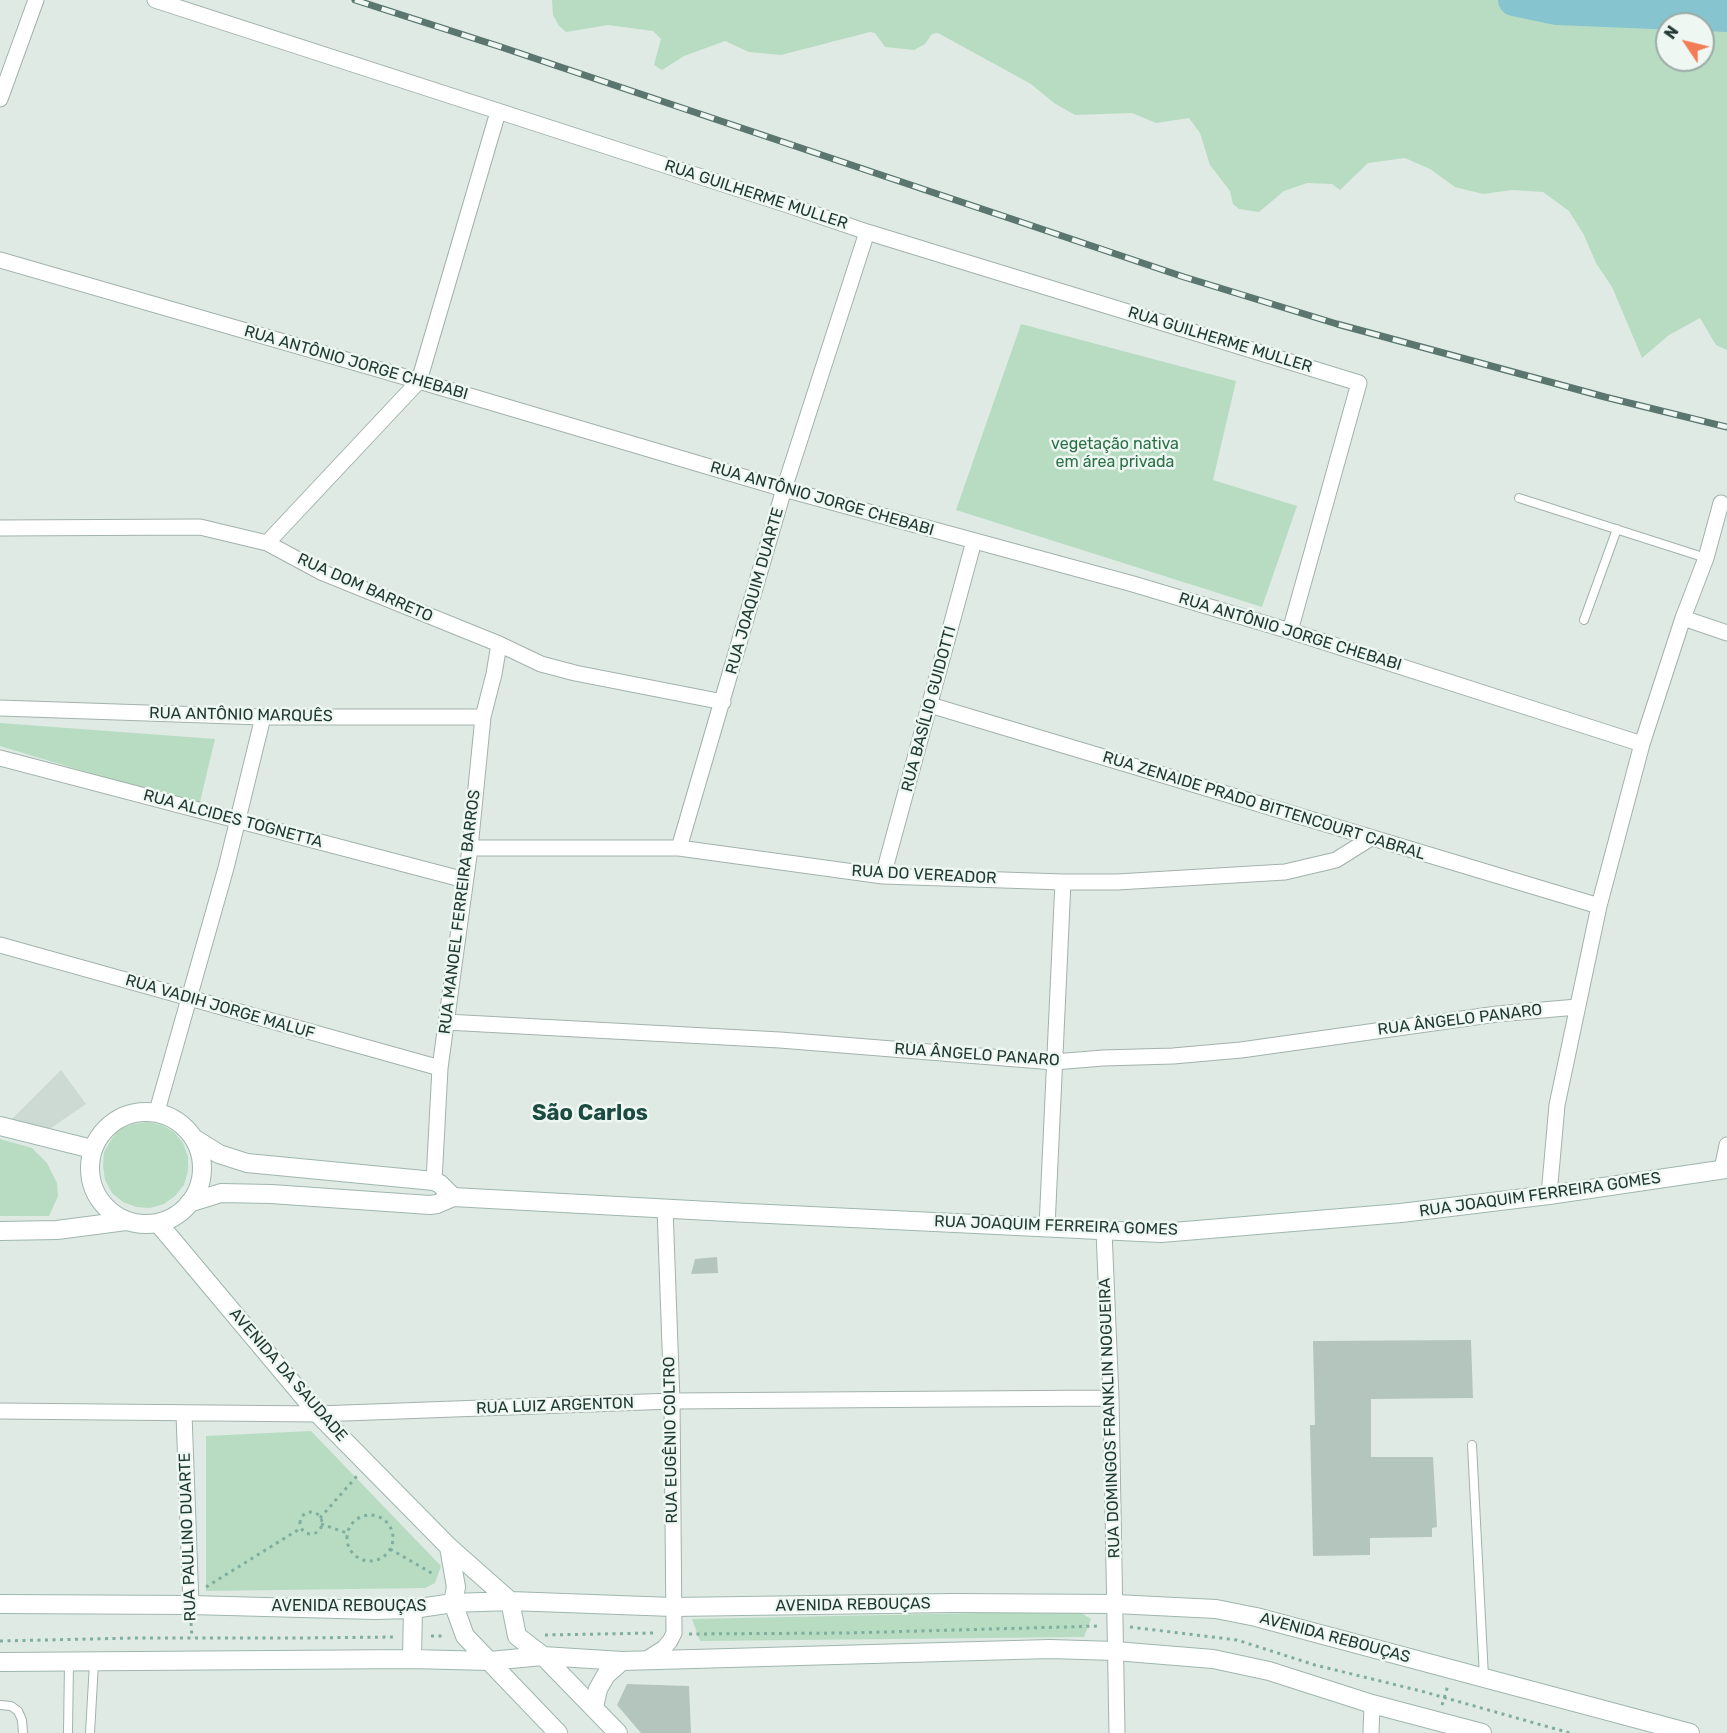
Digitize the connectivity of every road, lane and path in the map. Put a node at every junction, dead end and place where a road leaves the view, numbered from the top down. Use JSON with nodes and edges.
{"nodes":[{"id":1,"x":36,"y":0,"type":"edge"},
{"id":2,"x":155,"y":0,"type":"edge"},
{"id":3,"x":0,"y":99,"type":"edge"},
{"id":4,"x":498,"y":112,"type":"junction"},
{"id":5,"x":867,"y":232,"type":"junction"},
{"id":6,"x":0,"y":260,"type":"edge"},
{"id":7,"x":419,"y":381,"type":"junction"},
{"id":8,"x":784,"y":489,"type":"junction"},
{"id":9,"x":1519,"y":498,"type":"dead end"},
{"id":10,"x":1721,"y":503,"type":"dead end"},
{"id":11,"x":0,"y":528,"type":"edge"},
{"id":12,"x":1617,"y":529,"type":"junction"},
{"id":13,"x":974,"y":541,"type":"junction"},
{"id":14,"x":267,"y":543,"type":"junction"},
{"id":15,"x":1706,"y":558,"type":"junction"},
{"id":16,"x":1683,"y":618,"type":"junction"},
{"id":17,"x":1584,"y":620,"type":"dead end"},
{"id":18,"x":1290,"y":631,"type":"junction"},
{"id":19,"x":1727,"y":633,"type":"edge"},
{"id":20,"x":499,"y":644,"type":"junction"},
{"id":21,"x":723,"y":702,"type":"junction"},
{"id":22,"x":930,"y":705,"type":"junction"},
{"id":23,"x":0,"y":708,"type":"edge"},
{"id":24,"x":263,"y":717,"type":"junction"},
{"id":25,"x":483,"y":717,"type":"junction"},
{"id":26,"x":1642,"y":744,"type":"junction"},
{"id":27,"x":0,"y":758,"type":"edge"},
{"id":28,"x":237,"y":820,"type":"junction"},
{"id":29,"x":1371,"y":838,"type":"junction"},
{"id":30,"x":470,"y":848,"type":"junction"},
{"id":31,"x":679,"y":848,"type":"junction"},
{"id":32,"x":883,"y":876,"type":"junction"},
{"id":33,"x":465,"y":880,"type":"junction"},
{"id":34,"x":1063,"y":882,"type":"junction"},
{"id":35,"x":1599,"y":906,"type":"junction"},
{"id":36,"x":0,"y":945,"type":"edge"},
{"id":37,"x":189,"y":999,"type":"junction"},
{"id":38,"x":1577,"y":1007,"type":"junction"},
{"id":39,"x":446,"y":1022,"type":"junction"},
{"id":40,"x":1054,"y":1062,"type":"junction"},
{"id":41,"x":440,"y":1068,"type":"junction"},
{"id":42,"x":157,"y":1111,"type":"junction"},
{"id":43,"x":0,"y":1126,"type":"edge"},
{"id":44,"x":195,"y":1139,"type":"junction"},
{"id":45,"x":1727,"y":1145,"type":"edge"},
{"id":46,"x":92,"y":1149,"type":"junction"},
{"id":47,"x":1724,"y":1169,"type":"edge"},
{"id":48,"x":434,"y":1181,"type":"junction"},
{"id":49,"x":1549,"y":1195,"type":"junction"},
{"id":50,"x":453,"y":1197,"type":"junction"},
{"id":51,"x":189,"y":1203,"type":"junction"},
{"id":52,"x":665,"y":1208,"type":"junction"},
{"id":53,"x":126,"y":1221,"type":"junction"},
{"id":54,"x":158,"y":1223,"type":"junction"},
{"id":55,"x":1047,"y":1227,"type":"junction"},
{"id":56,"x":0,"y":1231,"type":"edge"},
{"id":57,"x":1104,"y":1231,"type":"junction"},
{"id":58,"x":1111,"y":1398,"type":"junction"},
{"id":59,"x":672,"y":1401,"type":"junction"},
{"id":60,"x":0,"y":1411,"type":"edge"},
{"id":61,"x":184,"y":1414,"type":"junction"},
{"id":62,"x":318,"y":1414,"type":"junction"},
{"id":63,"x":1472,"y":1445,"type":"dead end"},
{"id":64,"x":367,"y":1464,"type":"junction"},
{"id":65,"x":320,"y":1518,"type":"junction"},
{"id":66,"x":321,"y":1524,"type":"junction"},
{"id":67,"x":301,"y":1527,"type":"junction"},
{"id":68,"x":347,"y":1533,"type":"junction"},
{"id":69,"x":449,"y":1547,"type":"junction"},
{"id":70,"x":390,"y":1549,"type":"junction"},
{"id":71,"x":455,"y":1595,"type":"junction"},
{"id":72,"x":191,"y":1601,"type":"junction"},
{"id":73,"x":510,"y":1601,"type":"junction"},
{"id":74,"x":0,"y":1604,"type":"edge"},
{"id":75,"x":1115,"y":1604,"type":"junction"},
{"id":76,"x":673,"y":1607,"type":"junction"},
{"id":77,"x":413,"y":1609,"type":"junction"},
{"id":78,"x":1116,"y":1651,"type":"junction"},
{"id":79,"x":543,"y":1656,"type":"junction"},
{"id":80,"x":412,"y":1659,"type":"junction"},
{"id":81,"x":622,"y":1660,"type":"junction"},
{"id":82,"x":645,"y":1660,"type":"junction"},
{"id":83,"x":69,"y":1661,"type":"junction"},
{"id":84,"x":192,"y":1661,"type":"junction"},
{"id":85,"x":489,"y":1661,"type":"junction"},
{"id":86,"x":0,"y":1662,"type":"edge"},
{"id":87,"x":94,"y":1662,"type":"junction"},
{"id":88,"x":1452,"y":1669,"type":"junction"},
{"id":89,"x":1484,"y":1677,"type":"junction"},
{"id":90,"x":1372,"y":1704,"type":"junction"},
{"id":91,"x":0,"y":1705,"type":"edge"},
{"id":92,"x":594,"y":1707,"type":"junction"},
{"id":93,"x":1438,"y":1721,"type":"junction"},
{"id":94,"x":23,"y":1733,"type":"edge"},
{"id":95,"x":69,"y":1733,"type":"edge"},
{"id":96,"x":90,"y":1733,"type":"edge"},
{"id":97,"x":558,"y":1733,"type":"edge"},
{"id":98,"x":618,"y":1733,"type":"edge"},
{"id":99,"x":1118,"y":1733,"type":"edge"},
{"id":100,"x":1371,"y":1733,"type":"edge"},
{"id":101,"x":1482,"y":1733,"type":"edge"},
{"id":102,"x":1690,"y":1733,"type":"edge"}],
"edges":[{"from":1,"to":3,"type":"street"},
{"from":2,"to":4,"type":"street","name":"RUA GUILHERME MULLER"},
{"from":4,"to":5,"type":"street","name":"RUA GUILHERME MULLER"},
{"from":4,"to":7,"type":"street"},
{"from":5,"to":8,"type":"street","name":"RUA JOAQUIM DUARTE"},
{"from":5,"to":18,"type":"street","name":"RUA GUILHERME MULLER"},
{"from":6,"to":7,"type":"street","name":"RUA ANTÔNIO JORGE CHEBABI"},
{"from":7,"to":8,"type":"street","name":"RUA ANTÔNIO JORGE CHEBABI"},
{"from":7,"to":14,"type":"street"},
{"from":8,"to":13,"type":"street","name":"RUA ANTÔNIO JORGE CHEBABI"},
{"from":8,"to":21,"type":"street","name":"RUA JOAQUIM DUARTE"},
{"from":9,"to":12,"type":"lane"},
{"from":10,"to":15,"type":"street"},
{"from":11,"to":14,"type":"street","name":"RUA DOM BARRETO"},
{"from":12,"to":15,"type":"lane"},
{"from":12,"to":17,"type":"lane"},
{"from":13,"to":18,"type":"street","name":"RUA ANTÔNIO JORGE CHEBABI"},
{"from":13,"to":22,"type":"street","name":"RUA BASÍLIO GUIDOTTI"},
{"from":14,"to":20,"type":"street","name":"RUA DOM BARRETO"},
{"from":15,"to":16,"type":"street"},
{"from":16,"to":19,"type":"street"},
{"from":16,"to":26,"type":"street"},
{"from":18,"to":26,"type":"street","name":"RUA ANTÔNIO JORGE CHEBABI"},
{"from":20,"to":21,"type":"street","name":"RUA DOM BARRETO"},
{"from":20,"to":25,"type":"street","name":"RUA MANOEL FERREIRA BARROS"},
{"from":21,"to":31,"type":"street","name":"RUA JOAQUIM DUARTE"},
{"from":22,"to":29,"type":"street","name":"RUA ZENAIDE PRADO BITTENCOURT CABRAL"},
{"from":22,"to":32,"type":"street","name":"RUA BASÍLIO GUIDOTTI"},
{"from":23,"to":24,"type":"street","name":"RUA ANTÔNIO MARQUÊS"},
{"from":24,"to":25,"type":"street","name":"RUA ANTÔNIO MARQUÊS"},
{"from":24,"to":28,"type":"street"},
{"from":25,"to":30,"type":"street","name":"RUA MANOEL FERREIRA BARROS"},
{"from":26,"to":35,"type":"street"},
{"from":27,"to":28,"type":"street","name":"RUA ALCIDES TOGNETTA"},
{"from":28,"to":33,"type":"street","name":"RUA ALCIDES TOGNETTA"},
{"from":28,"to":37,"type":"street"},
{"from":29,"to":34,"type":"street","name":"RUA DO VEREADOR"},
{"from":29,"to":35,"type":"street","name":"RUA ZENAIDE PRADO BITTENCOURT CABRAL"},
{"from":30,"to":31,"type":"street","name":"RUA DO VEREADOR"},
{"from":30,"to":33,"type":"street","name":"RUA MANOEL FERREIRA BARROS"},
{"from":31,"to":32,"type":"street","name":"RUA DO VEREADOR"},
{"from":32,"to":34,"type":"street","name":"RUA DO VEREADOR"},
{"from":33,"to":39,"type":"street","name":"RUA MANOEL FERREIRA BARROS"},
{"from":34,"to":40,"type":"street"},
{"from":35,"to":38,"type":"street"},
{"from":36,"to":37,"type":"street","name":"RUA VADIH JORGE MALUF"},
{"from":37,"to":41,"type":"street","name":"RUA VADIH JORGE MALUF"},
{"from":37,"to":42,"type":"street"},
{"from":38,"to":40,"type":"street","name":"RUA ÂNGELO PANARO"},
{"from":38,"to":49,"type":"street"},
{"from":39,"to":40,"type":"street","name":"RUA ÂNGELO PANARO"},
{"from":39,"to":41,"type":"street","name":"RUA MANOEL FERREIRA BARROS"},
{"from":40,"to":55,"type":"street"},
{"from":41,"to":48,"type":"street","name":"RUA MANOEL FERREIRA BARROS"},
{"from":42,"to":44,"type":"street"},
{"from":42,"to":46,"type":"street"},
{"from":43,"to":46,"type":"street"},
{"from":44,"to":48,"type":"street"},
{"from":44,"to":51,"type":"street"},
{"from":45,"to":47,"type":"street"},
{"from":46,"to":53,"type":"street"},
{"from":47,"to":49,"type":"street","name":"RUA JOAQUIM FERREIRA GOMES"},
{"from":48,"to":50,"type":"street"},
{"from":49,"to":57,"type":"street","name":"RUA JOAQUIM FERREIRA GOMES"},
{"from":50,"to":51,"type":"street","name":"RUA JOAQUIM FERREIRA GOMES"},
{"from":50,"to":52,"type":"street","name":"RUA JOAQUIM FERREIRA GOMES"},
{"from":51,"to":54,"type":"street"},
{"from":52,"to":55,"type":"street","name":"RUA JOAQUIM FERREIRA GOMES"},
{"from":52,"to":59,"type":"street","name":"RUA EUGÊNIO COLTRO"},
{"from":53,"to":54,"type":"street"},
{"from":53,"to":56,"type":"street"},
{"from":54,"to":62,"type":"street","name":"AVENIDA DA SAUDADE"},
{"from":55,"to":57,"type":"street","name":"RUA JOAQUIM FERREIRA GOMES"},
{"from":57,"to":58,"type":"street","name":"RUA DOMINGOS FRANKLIN NOGUEIRA"},
{"from":58,"to":59,"type":"street","name":"RUA LUIZ ARGENTON"},
{"from":58,"to":75,"type":"street","name":"RUA DOMINGOS FRANKLIN NOGUEIRA"},
{"from":59,"to":62,"type":"street","name":"RUA LUIZ ARGENTON"},
{"from":59,"to":76,"type":"street","name":"RUA EUGÊNIO COLTRO"},
{"from":60,"to":61,"type":"street","name":"RUA LUIZ ARGENTON"},
{"from":61,"to":62,"type":"street","name":"RUA LUIZ ARGENTON"},
{"from":61,"to":72,"type":"street","name":"RUA PAULINO DUARTE"},
{"from":62,"to":64,"type":"street","name":"AVENIDA DA SAUDADE"},
{"from":63,"to":89,"type":"lane"},
{"from":64,"to":65,"type":"path"},
{"from":64,"to":69,"type":"street","name":"AVENIDA DA SAUDADE"},
{"from":65,"to":66,"type":"path"},
{"from":65,"to":67,"type":"path"},
{"from":66,"to":67,"type":"path"},
{"from":66,"to":68,"type":"path"},
{"from":67,"to":72,"type":"path"},
{"from":68,"to":70,"type":"path"},
{"from":68,"to":70,"type":"path"},
{"from":69,"to":71,"type":"street"},
{"from":69,"to":73,"type":"street","name":"AVENIDA DA SAUDADE"},
{"from":70,"to":71,"type":"path"},
{"from":71,"to":73,"type":"street","name":"AVENIDA REBOUÇAS"},
{"from":71,"to":77,"type":"street","name":"AVENIDA REBOUÇAS"},
{"from":71,"to":85,"type":"street"},
{"from":72,"to":74,"type":"street","name":"AVENIDA REBOUÇAS"},
{"from":72,"to":77,"type":"street","name":"AVENIDA REBOUÇAS"},
{"from":72,"to":84,"type":"path","name":"RUA PAULINO DUARTE"},
{"from":73,"to":76,"type":"street","name":"AVENIDA REBOUÇAS"},
{"from":73,"to":79,"type":"street"},
{"from":75,"to":76,"type":"street","name":"AVENIDA REBOUÇAS"},
{"from":75,"to":78,"type":"street","name":"RUA DOMINGOS FRANKLIN NOGUEIRA"},
{"from":75,"to":88,"type":"street","name":"AVENIDA REBOUÇAS"},
{"from":76,"to":82,"type":"street","name":"RUA EUGÊNIO COLTRO"},
{"from":77,"to":80,"type":"street"},
{"from":78,"to":82,"type":"street"},
{"from":78,"to":90,"type":"street"},
{"from":78,"to":99,"type":"street","name":"RUA DOMINGOS FRANKLIN NOGUEIRA"},
{"from":79,"to":81,"type":"street"},
{"from":79,"to":85,"type":"street"},
{"from":79,"to":92,"type":"street"},
{"from":80,"to":84,"type":"street"},
{"from":80,"to":85,"type":"street"},
{"from":81,"to":82,"type":"street"},
{"from":81,"to":92,"type":"street"},
{"from":83,"to":86,"type":"street"},
{"from":83,"to":87,"type":"street"},
{"from":83,"to":95,"type":"lane"},
{"from":84,"to":87,"type":"street"},
{"from":85,"to":97,"type":"street"},
{"from":87,"to":96,"type":"lane"},
{"from":88,"to":89,"type":"street","name":"AVENIDA REBOUÇAS"},
{"from":88,"to":93,"type":"path"},
{"from":89,"to":102,"type":"street","name":"AVENIDA REBOUÇAS"},
{"from":90,"to":93,"type":"street"},
{"from":90,"to":100,"type":"street"},
{"from":91,"to":94,"type":"lane"},
{"from":92,"to":98,"type":"street"},
{"from":93,"to":101,"type":"street"}]}
